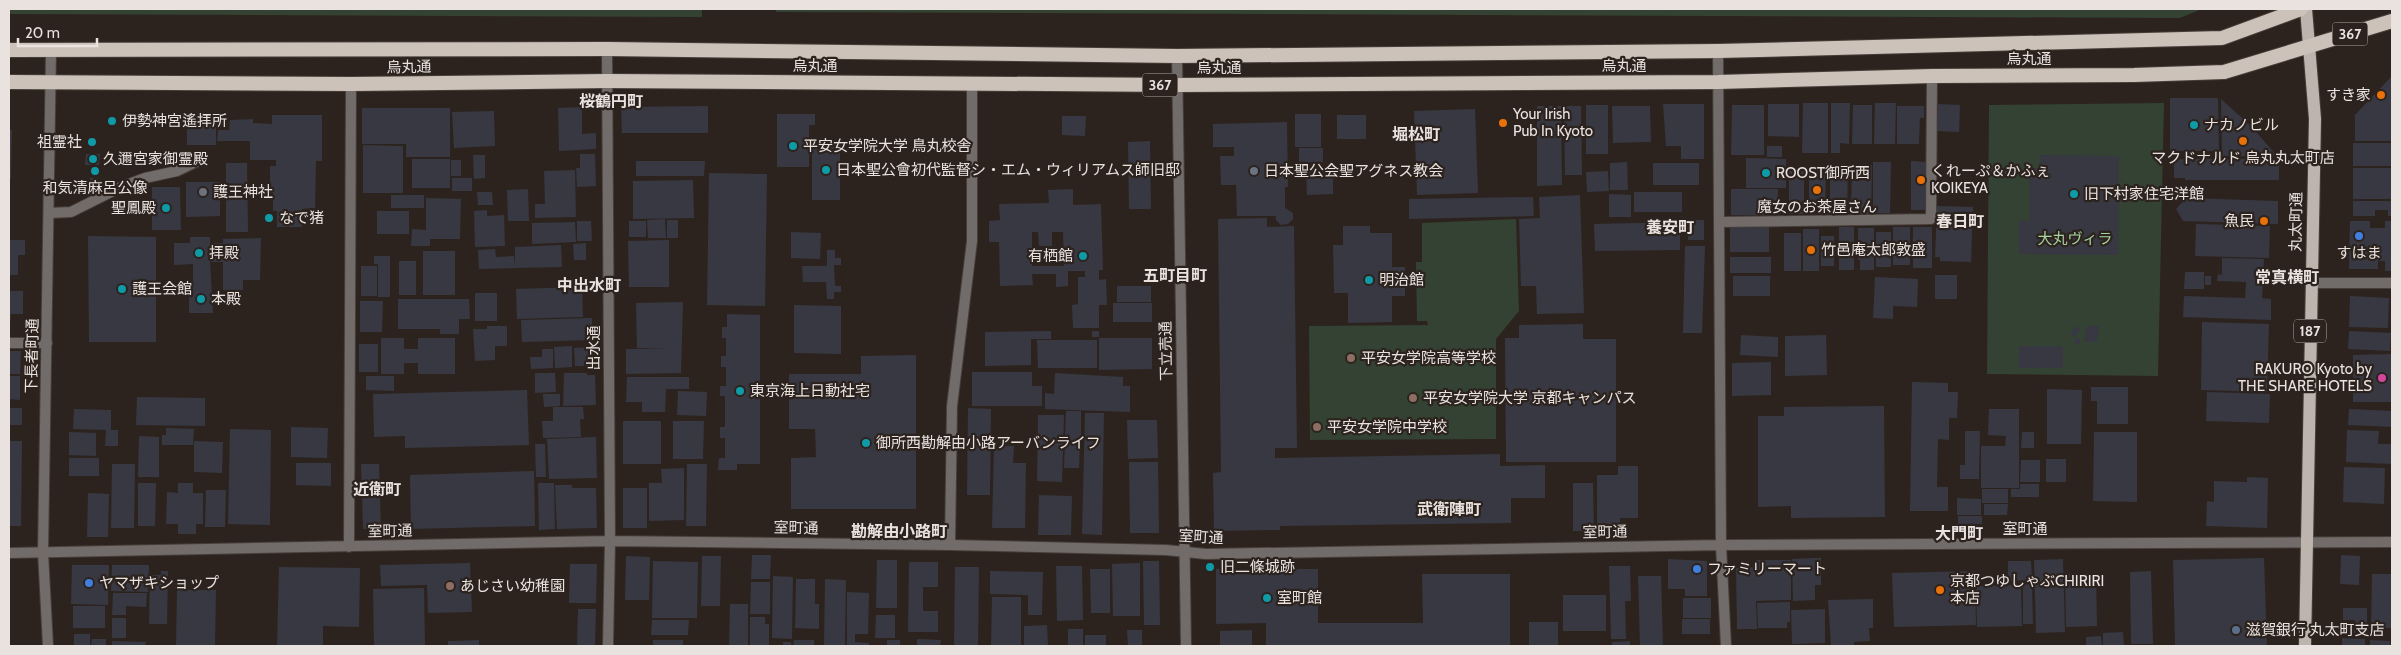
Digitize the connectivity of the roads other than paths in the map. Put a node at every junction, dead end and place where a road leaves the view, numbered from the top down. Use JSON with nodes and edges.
{"nodes":[{"id":1,"x":2301,"y":9,"type":"edge"},
{"id":2,"x":2306,"y":9,"type":"edge"},
{"id":3,"x":2392,"y":20,"type":"edge"},
{"id":4,"x":2308,"y":48,"type":"junction"},
{"id":5,"x":607,"y":49,"type":"junction"},
{"id":6,"x":9,"y":50,"type":"edge"},
{"id":7,"x":51,"y":50,"type":"junction"},
{"id":8,"x":1718,"y":51,"type":"junction"},
{"id":9,"x":1177,"y":56,"type":"junction"},
{"id":10,"x":1932,"y":76,"type":"junction"},
{"id":11,"x":607,"y":80,"type":"junction"},
{"id":12,"x":9,"y":82,"type":"edge"},
{"id":13,"x":51,"y":82,"type":"junction"},
{"id":14,"x":1718,"y":82,"type":"junction"},
{"id":15,"x":972,"y":83,"type":"junction"},
{"id":16,"x":351,"y":84,"type":"junction"},
{"id":17,"x":1177,"y":85,"type":"junction"},
{"id":18,"x":202,"y":159,"type":"dead end"},
{"id":19,"x":49,"y":213,"type":"junction"},
{"id":20,"x":1719,"y":222,"type":"junction"},
{"id":21,"x":2311,"y":283,"type":"junction"},
{"id":22,"x":2392,"y":284,"type":"edge"},
{"id":23,"x":9,"y":343,"type":"edge"},
{"id":24,"x":47,"y":343,"type":"junction"},
{"id":25,"x":610,"y":541,"type":"junction"},
{"id":26,"x":2305,"y":542,"type":"junction"},
{"id":27,"x":2392,"y":542,"type":"edge"},
{"id":28,"x":950,"y":545,"type":"junction"},
{"id":29,"x":1720,"y":545,"type":"junction"},
{"id":30,"x":349,"y":547,"type":"junction"},
{"id":31,"x":43,"y":552,"type":"junction"},
{"id":32,"x":1184,"y":552,"type":"junction"},
{"id":33,"x":9,"y":553,"type":"edge"},
{"id":34,"x":48,"y":646,"type":"edge"},
{"id":35,"x":608,"y":646,"type":"edge"},
{"id":36,"x":1186,"y":646,"type":"edge"},
{"id":37,"x":1726,"y":646,"type":"edge"},
{"id":38,"x":2304,"y":646,"type":"edge"}],
"edges":[{"from":1,"to":8,"type":"highway","name":"烏丸通","number":"367"},
{"from":2,"to":4,"type":"main road","name":"丸太町通","number":"187"},
{"from":3,"to":4,"type":"highway","name":"烏丸通","number":"367"},
{"from":4,"to":10,"type":"highway","name":"烏丸通","number":"367"},
{"from":4,"to":21,"type":"main road","name":"丸太町通","number":"187"},
{"from":5,"to":7,"type":"highway","name":"烏丸通","number":"367"},
{"from":5,"to":9,"type":"highway","name":"烏丸通","number":"367"},
{"from":5,"to":11,"type":"street","name":"出水通"},
{"from":6,"to":7,"type":"highway","name":"烏丸通","number":"367"},
{"from":7,"to":13,"type":"street","name":"下長者町通"},
{"from":8,"to":9,"type":"highway","name":"烏丸通","number":"367"},
{"from":8,"to":14,"type":"street"},
{"from":9,"to":17,"type":"street","name":"下立売通"},
{"from":10,"to":14,"type":"highway","name":"烏丸通","number":"367"},
{"from":10,"to":20,"type":"street"},
{"from":11,"to":15,"type":"highway","name":"烏丸通","number":"367"},
{"from":11,"to":16,"type":"highway","name":"烏丸通","number":"367"},
{"from":11,"to":25,"type":"street","name":"出水通"},
{"from":12,"to":13,"type":"highway","name":"烏丸通","number":"367"},
{"from":13,"to":16,"type":"highway","name":"烏丸通","number":"367"},
{"from":13,"to":19,"type":"street","name":"下長者町通"},
{"from":14,"to":17,"type":"highway","name":"烏丸通","number":"367"},
{"from":14,"to":20,"type":"street"},
{"from":15,"to":17,"type":"highway","name":"烏丸通","number":"367"},
{"from":15,"to":28,"type":"street"},
{"from":16,"to":30,"type":"street"},
{"from":17,"to":32,"type":"street","name":"下立売通"},
{"from":18,"to":19,"type":"street"},
{"from":19,"to":24,"type":"street","name":"下長者町通"},
{"from":20,"to":29,"type":"street"},
{"from":21,"to":22,"type":"street"},
{"from":21,"to":26,"type":"main road","name":"丸太町通","number":"187"},
{"from":23,"to":24,"type":"street"},
{"from":24,"to":31,"type":"street","name":"下長者町通"},
{"from":25,"to":28,"type":"street","name":"室町通"},
{"from":25,"to":30,"type":"street","name":"室町通"},
{"from":25,"to":35,"type":"street","name":"出水通"},
{"from":26,"to":27,"type":"street","name":"室町通"},
{"from":26,"to":29,"type":"street","name":"室町通"},
{"from":26,"to":38,"type":"main road","name":"丸太町通","number":"187"},
{"from":28,"to":32,"type":"street","name":"室町通"},
{"from":29,"to":32,"type":"street","name":"室町通"},
{"from":29,"to":37,"type":"street"},
{"from":30,"to":31,"type":"street","name":"室町通"},
{"from":31,"to":33,"type":"street","name":"室町通"},
{"from":31,"to":34,"type":"street","name":"下長者町通"},
{"from":32,"to":36,"type":"street","name":"下立売通"}]}
